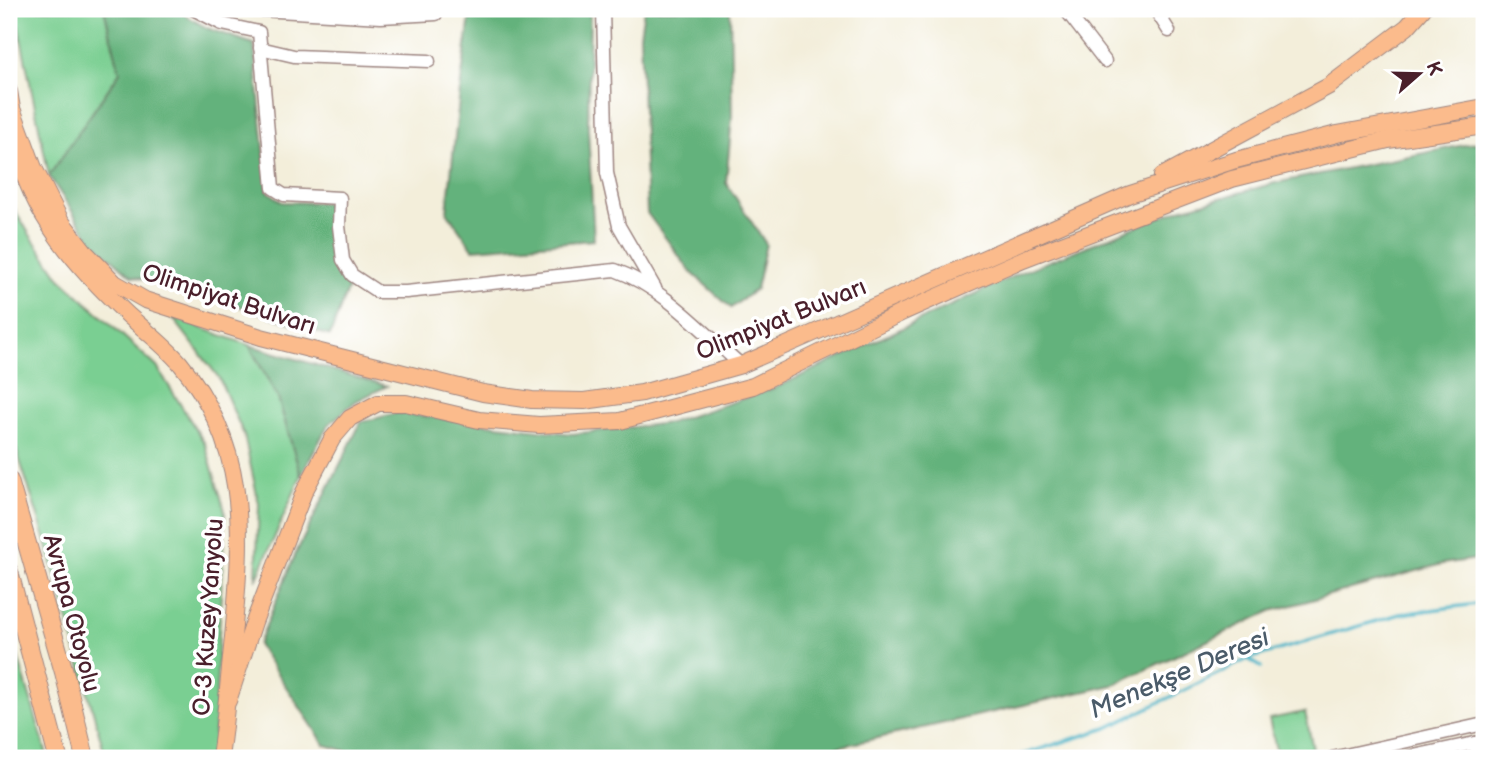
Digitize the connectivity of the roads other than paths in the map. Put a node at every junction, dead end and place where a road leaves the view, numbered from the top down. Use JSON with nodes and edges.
{"nodes":[{"id":1,"x":194,"y":9,"type":"edge"},
{"id":2,"x":603,"y":9,"type":"edge"},
{"id":3,"x":1065,"y":9,"type":"edge"},
{"id":4,"x":1154,"y":9,"type":"edge"},
{"id":5,"x":1423,"y":9,"type":"edge"},
{"id":6,"x":260,"y":10,"type":"edge"},
{"id":7,"x":436,"y":15,"type":"dead end"},
{"id":8,"x":1169,"y":31,"type":"dead end"},
{"id":9,"x":260,"y":48,"type":"junction"},
{"id":10,"x":429,"y":61,"type":"dead end"},
{"id":11,"x":1105,"y":61,"type":"dead end"},
{"id":12,"x":9,"y":92,"type":"edge"},
{"id":13,"x":1484,"y":107,"type":"edge"},
{"id":14,"x":13,"y":111,"type":"junction"},
{"id":15,"x":1484,"y":126,"type":"edge"},
{"id":16,"x":1129,"y":194,"type":"junction"},
{"id":17,"x":658,"y":292,"type":"junction"},
{"id":18,"x":741,"y":365,"type":"junction"},
{"id":19,"x":9,"y":481,"type":"edge"},
{"id":20,"x":9,"y":572,"type":"edge"},
{"id":21,"x":228,"y":701,"type":"junction"},
{"id":22,"x":1484,"y":724,"type":"edge"},
{"id":23,"x":1479,"y":742,"type":"edge"},
{"id":24,"x":1461,"y":752,"type":"edge"},
{"id":25,"x":58,"y":758,"type":"edge"},
{"id":26,"x":85,"y":758,"type":"edge"},
{"id":27,"x":220,"y":758,"type":"edge"},
{"id":28,"x":1332,"y":758,"type":"edge"},
{"id":29,"x":1404,"y":758,"type":"edge"},
{"id":30,"x":1478,"y":758,"type":"edge"}],
"edges":[{"from":1,"to":9,"type":"street"},
{"from":2,"to":17,"type":"street"},
{"from":3,"to":11,"type":"street"},
{"from":4,"to":8,"type":"street"},
{"from":5,"to":16,"type":"main road"},
{"from":6,"to":7,"type":"street"},
{"from":9,"to":10,"type":"street"},
{"from":9,"to":17,"type":"street"},
{"from":12,"to":14,"type":"main road","name":"O-3 Kuzey Yanyolu"},
{"from":13,"to":16,"type":"main road","name":"Olimpiyat Bulvarı"},
{"from":14,"to":18,"type":"main road","name":"Olimpiyat Bulvarı"},
{"from":14,"to":21,"type":"main road","name":"O-3 Kuzey Yanyolu"},
{"from":15,"to":21,"type":"main road","name":"Olimpiyat Bulvarı"},
{"from":16,"to":18,"type":"main road","name":"Olimpiyat Bulvarı"},
{"from":17,"to":18,"type":"street"},
{"from":19,"to":26,"type":"highway","name":"Avrupa Otoyolu"},
{"from":20,"to":25,"type":"highway","name":"Avrupa Otoyolu"},
{"from":21,"to":27,"type":"main road","name":"O-3 Kuzey Yanyolu"},
{"from":22,"to":28,"type":"street"},
{"from":23,"to":24,"type":"street"},
{"from":23,"to":30,"type":"street"},
{"from":24,"to":29,"type":"street"}]}
